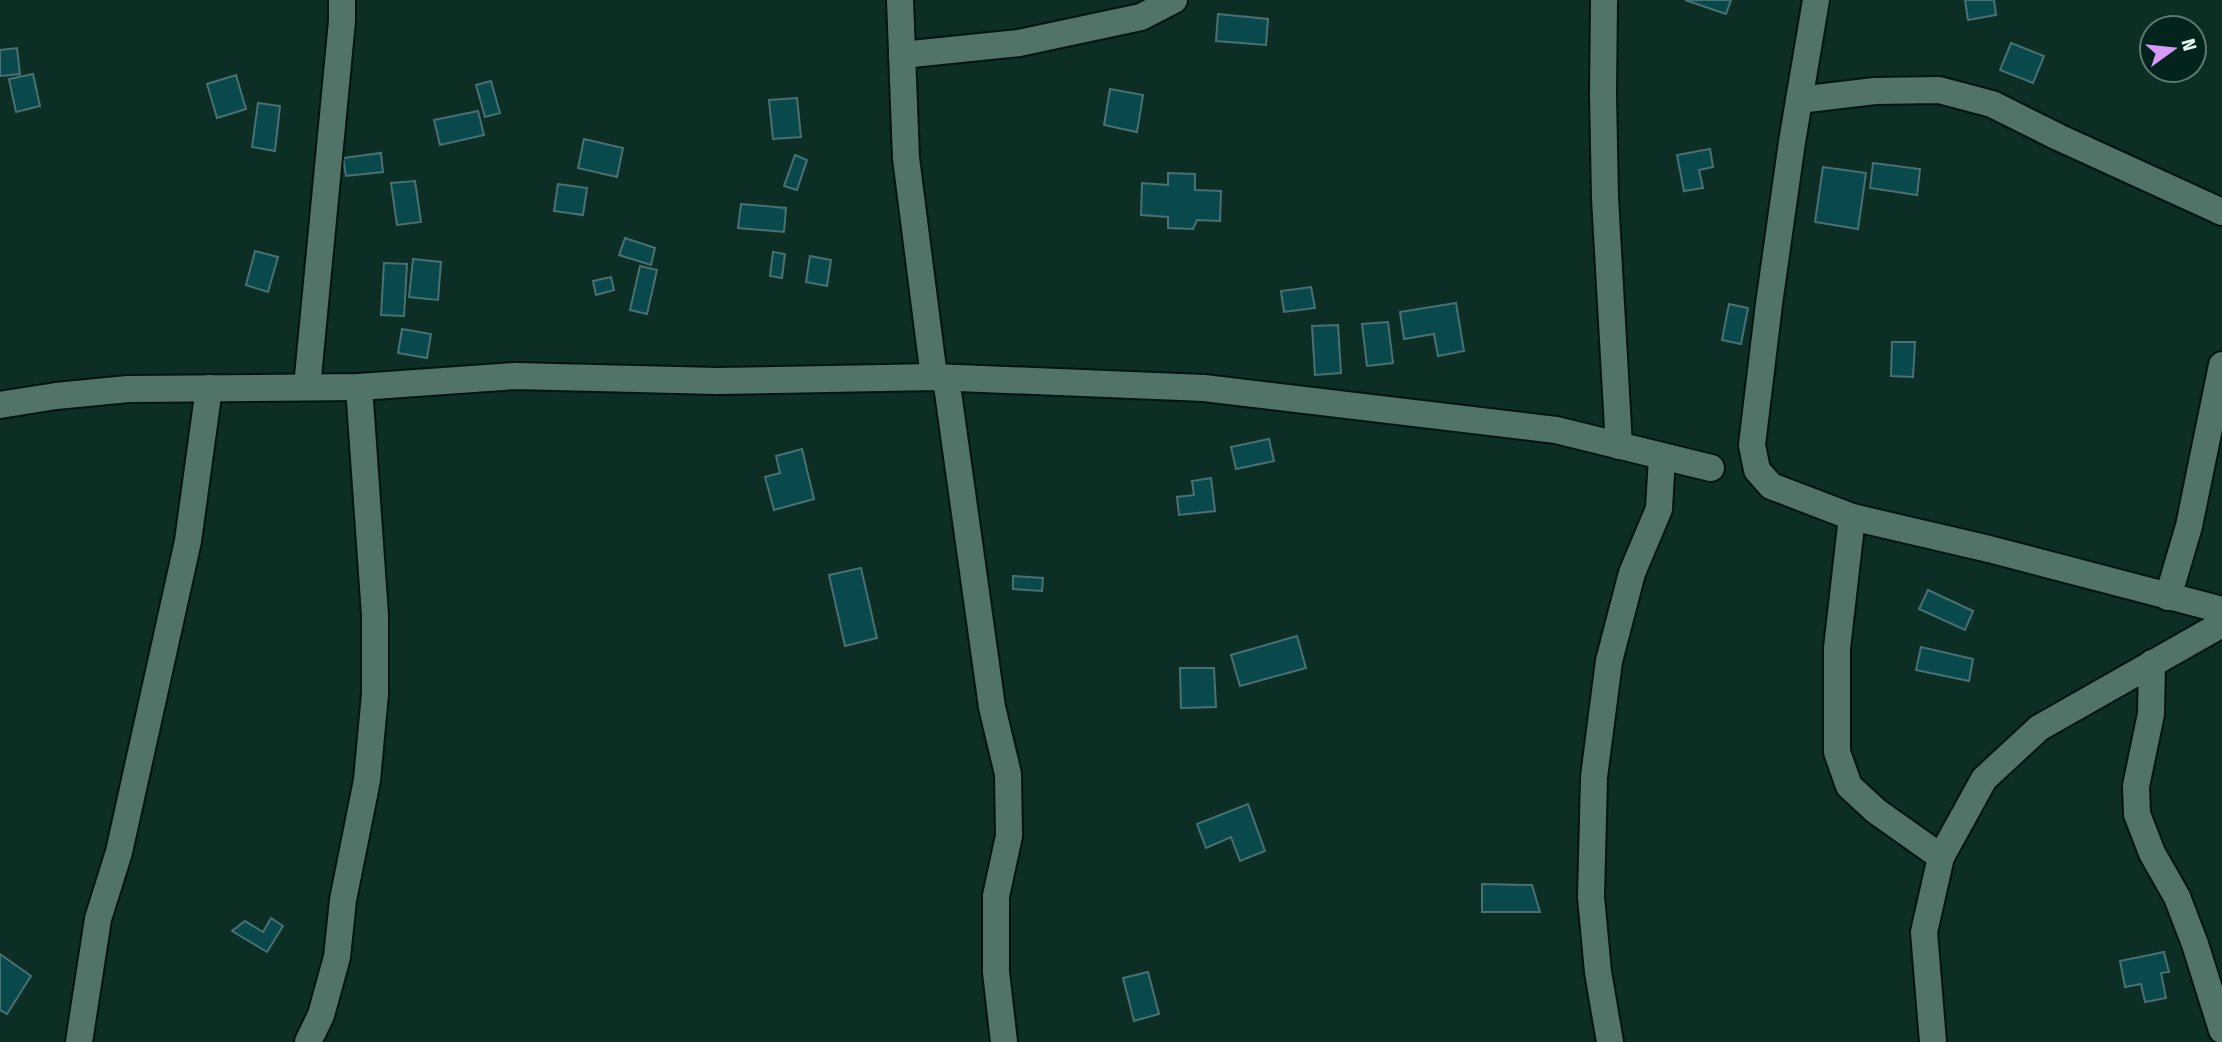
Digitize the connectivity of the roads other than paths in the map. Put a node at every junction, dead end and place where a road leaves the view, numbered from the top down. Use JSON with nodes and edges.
{"nodes":[{"id":1,"x":342,"y":0,"type":"edge"},
{"id":2,"x":900,"y":0,"type":"edge"},
{"id":3,"x":1174,"y":0,"type":"edge"},
{"id":4,"x":1604,"y":0,"type":"edge"},
{"id":5,"x":1816,"y":0,"type":"edge"},
{"id":6,"x":902,"y":55,"type":"junction"},
{"id":7,"x":1799,"y":100,"type":"junction"},
{"id":8,"x":2222,"y":212,"type":"edge"},
{"id":9,"x":2222,"y":365,"type":"edge"},
{"id":10,"x":940,"y":377,"type":"junction"},
{"id":11,"x":307,"y":387,"type":"junction"},
{"id":12,"x":359,"y":387,"type":"junction"},
{"id":13,"x":209,"y":388,"type":"junction"},
{"id":14,"x":0,"y":405,"type":"edge"},
{"id":15,"x":1619,"y":446,"type":"junction"},
{"id":16,"x":1662,"y":457,"type":"junction"},
{"id":17,"x":1711,"y":468,"type":"dead end"},
{"id":18,"x":1852,"y":517,"type":"junction"},
{"id":19,"x":2168,"y":597,"type":"junction"},
{"id":20,"x":2222,"y":610,"type":"edge"},
{"id":21,"x":2222,"y":624,"type":"edge"},
{"id":22,"x":2152,"y":663,"type":"junction"},
{"id":23,"x":1941,"y":857,"type":"junction"},
{"id":24,"x":2222,"y":1030,"type":"edge"},
{"id":25,"x":79,"y":1042,"type":"edge"},
{"id":26,"x":309,"y":1042,"type":"edge"},
{"id":27,"x":1004,"y":1042,"type":"edge"},
{"id":28,"x":1610,"y":1042,"type":"edge"},
{"id":29,"x":1933,"y":1042,"type":"edge"}],
"edges":[{"from":1,"to":11,"type":"street"},
{"from":2,"to":6,"type":"street"},
{"from":3,"to":6,"type":"street"},
{"from":4,"to":15,"type":"street"},
{"from":5,"to":7,"type":"street"},
{"from":6,"to":10,"type":"street"},
{"from":7,"to":8,"type":"street"},
{"from":7,"to":18,"type":"street"},
{"from":9,"to":19,"type":"street"},
{"from":10,"to":12,"type":"street"},
{"from":10,"to":15,"type":"street"},
{"from":10,"to":27,"type":"street"},
{"from":11,"to":12,"type":"street"},
{"from":11,"to":13,"type":"street"},
{"from":12,"to":26,"type":"street"},
{"from":13,"to":14,"type":"street"},
{"from":13,"to":25,"type":"street"},
{"from":15,"to":16,"type":"street"},
{"from":16,"to":17,"type":"street"},
{"from":16,"to":28,"type":"street"},
{"from":18,"to":19,"type":"street"},
{"from":18,"to":23,"type":"street"},
{"from":19,"to":20,"type":"street"},
{"from":21,"to":22,"type":"street"},
{"from":22,"to":23,"type":"street"},
{"from":22,"to":24,"type":"street"},
{"from":23,"to":29,"type":"street"}]}
